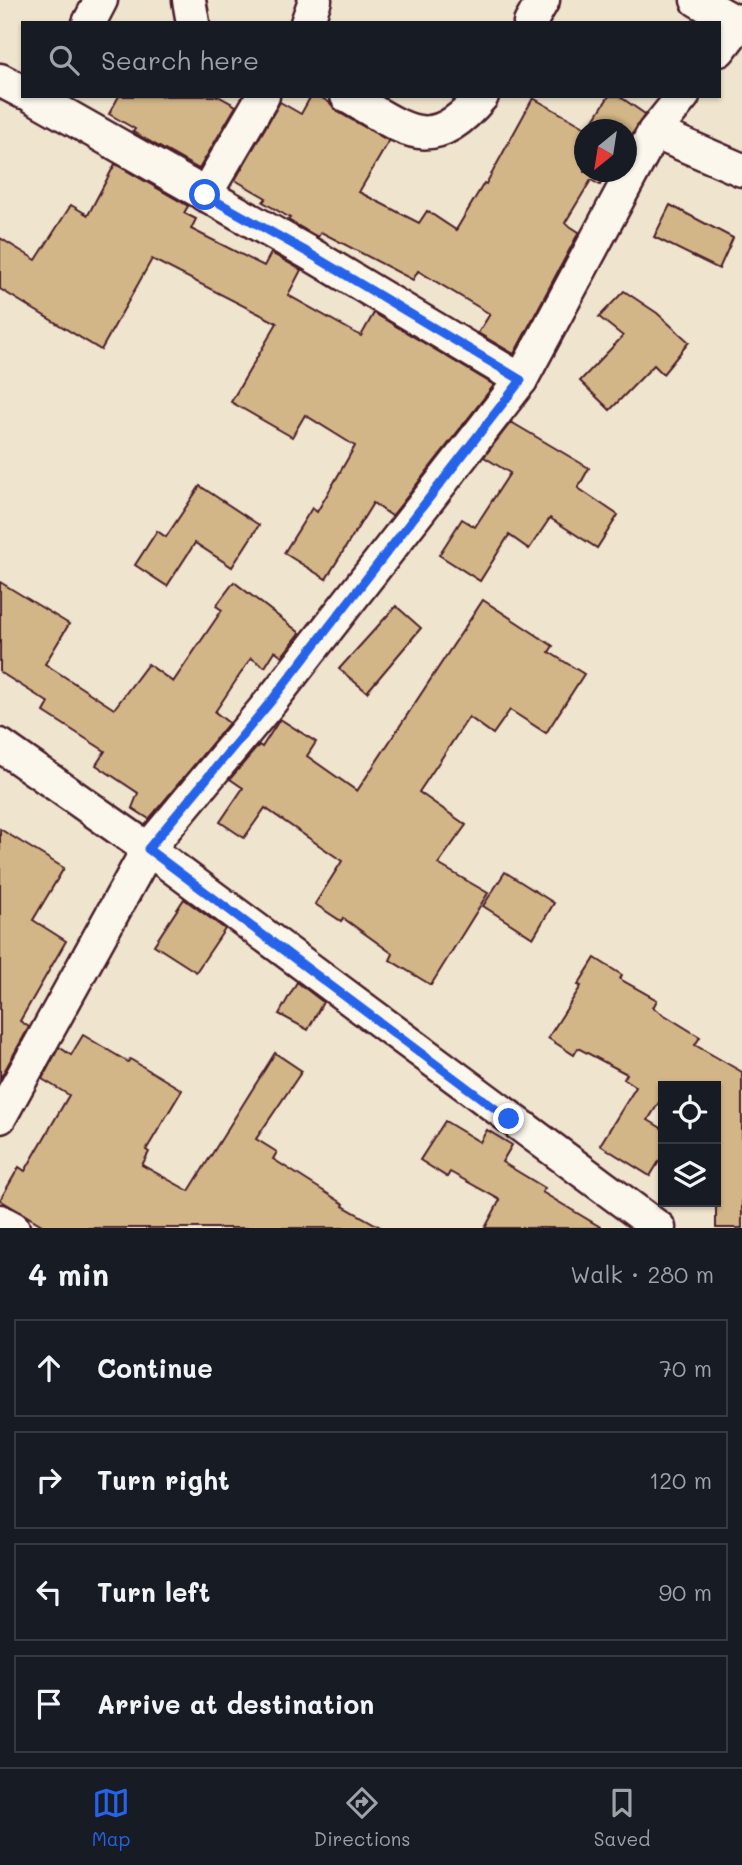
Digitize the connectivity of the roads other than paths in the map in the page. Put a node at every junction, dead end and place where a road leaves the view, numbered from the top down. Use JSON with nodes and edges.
{"nodes":[{"id":1,"x":101,"y":0,"type":"edge"},
{"id":2,"x":189,"y":0,"type":"edge"},
{"id":3,"x":315,"y":0,"type":"edge"},
{"id":4,"x":543,"y":0,"type":"edge"},
{"id":5,"x":697,"y":0,"type":"edge"},
{"id":6,"x":90,"y":21,"type":"edge"},
{"id":7,"x":193,"y":21,"type":"edge"},
{"id":8,"x":308,"y":21,"type":"edge"},
{"id":9,"x":531,"y":21,"type":"edge"},
{"id":10,"x":741,"y":22,"type":"edge"},
{"id":11,"x":721,"y":47,"type":"edge"},
{"id":12,"x":0,"y":80,"type":"edge"},
{"id":13,"x":21,"y":90,"type":"edge"},
{"id":14,"x":38,"y":98,"type":"edge"},
{"id":15,"x":261,"y":98,"type":"edge"},
{"id":16,"x":350,"y":98,"type":"edge"},
{"id":17,"x":480,"y":98,"type":"edge"},
{"id":18,"x":681,"y":98,"type":"edge"},
{"id":19,"x":654,"y":132,"type":"junction"},
{"id":20,"x":742,"y":170,"type":"edge"},
{"id":21,"x":205,"y":195,"type":"junction"},
{"id":22,"x":521,"y":380,"type":"junction"},
{"id":23,"x":0,"y":745,"type":"edge"},
{"id":24,"x":148,"y":849,"type":"junction"},
{"id":25,"x":0,"y":1116,"type":"edge"},
{"id":26,"x":0,"y":1221,"type":"edge"},
{"id":27,"x":13,"y":1228,"type":"edge"},
{"id":28,"x":659,"y":1228,"type":"edge"}],
"edges":[{"from":1,"to":6,"type":"street"},
{"from":2,"to":7,"type":"street"},
{"from":3,"to":8,"type":"street"},
{"from":4,"to":9,"type":"street"},
{"from":5,"to":10,"type":"street"},
{"from":10,"to":11,"type":"street"},
{"from":12,"to":13,"type":"street"},
{"from":14,"to":21,"type":"street"},
{"from":15,"to":21,"type":"street"},
{"from":16,"to":17,"type":"street"},
{"from":18,"to":19,"type":"street"},
{"from":19,"to":20,"type":"street"},
{"from":19,"to":22,"type":"street"},
{"from":21,"to":22,"type":"street"},
{"from":22,"to":24,"type":"street"},
{"from":23,"to":24,"type":"street"},
{"from":24,"to":25,"type":"street"},
{"from":24,"to":28,"type":"street"},
{"from":26,"to":27,"type":"street"}]}
